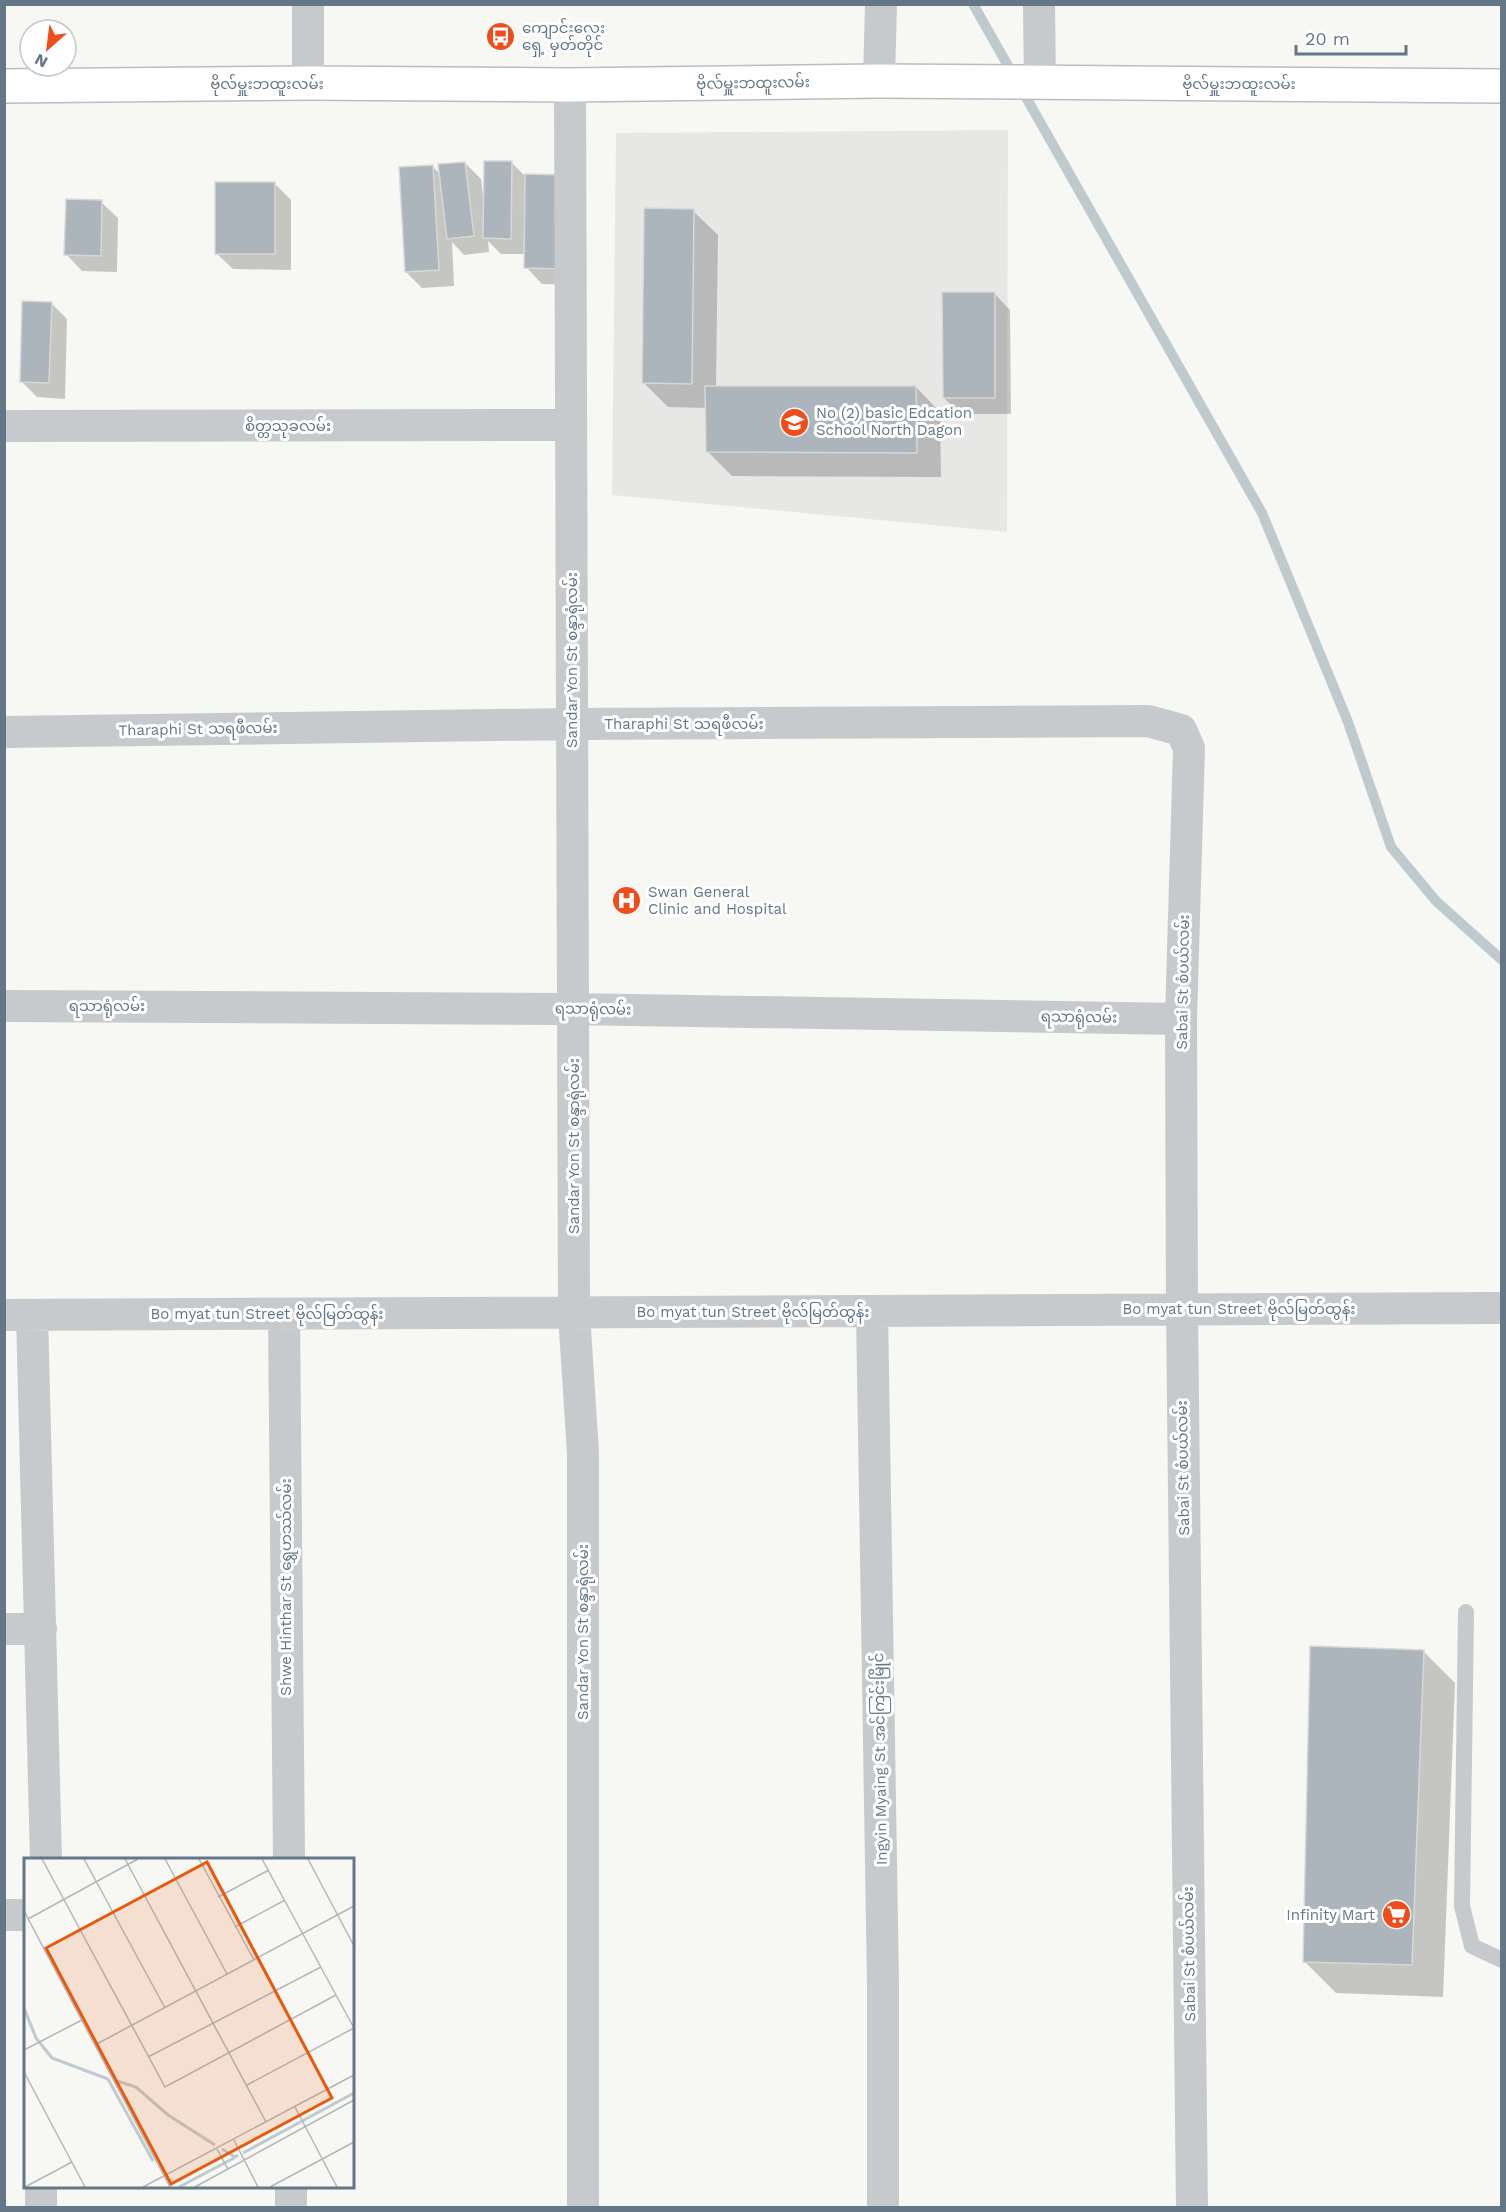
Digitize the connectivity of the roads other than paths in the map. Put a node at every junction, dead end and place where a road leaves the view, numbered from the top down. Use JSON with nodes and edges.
{"nodes":[{"id":1,"x":308,"y":4,"type":"edge"},
{"id":2,"x":881,"y":13,"type":"edge"},
{"id":3,"x":1039,"y":18,"type":"edge"},
{"id":4,"x":879,"y":81,"type":"junction"},
{"id":5,"x":1040,"y":82,"type":"junction"},
{"id":6,"x":308,"y":83,"type":"junction"},
{"id":7,"x":570,"y":85,"type":"junction"},
{"id":8,"x":4,"y":86,"type":"edge"},
{"id":9,"x":1502,"y":86,"type":"edge"},
{"id":10,"x":571,"y":425,"type":"junction"},
{"id":11,"x":4,"y":426,"type":"edge"},
{"id":12,"x":572,"y":724,"type":"junction"},
{"id":13,"x":1181,"y":730,"type":"joint"},
{"id":14,"x":4,"y":732,"type":"edge"},
{"id":15,"x":4,"y":1006,"type":"edge"},
{"id":16,"x":573,"y":1009,"type":"junction"},
{"id":17,"x":1181,"y":1019,"type":"junction"},
{"id":18,"x":1502,"y":1308,"type":"edge"},
{"id":19,"x":1182,"y":1310,"type":"junction"},
{"id":20,"x":872,"y":1311,"type":"junction"},
{"id":21,"x":284,"y":1314,"type":"junction"},
{"id":22,"x":574,"y":1314,"type":"junction"},
{"id":23,"x":19,"y":1315,"type":"edge"},
{"id":24,"x":1466,"y":1612,"type":"dead end"},
{"id":25,"x":4,"y":1629,"type":"edge"},
{"id":26,"x":41,"y":1629,"type":"junction"},
{"id":27,"x":46,"y":1858,"type":"edge"},
{"id":28,"x":289,"y":1858,"type":"edge"},
{"id":29,"x":4,"y":1915,"type":"edge"},
{"id":30,"x":24,"y":1915,"type":"edge"},
{"id":31,"x":1502,"y":1960,"type":"edge"},
{"id":32,"x":41,"y":2188,"type":"edge"},
{"id":33,"x":291,"y":2188,"type":"edge"},
{"id":34,"x":41,"y":2208,"type":"edge"},
{"id":35,"x":291,"y":2208,"type":"edge"},
{"id":36,"x":582,"y":2208,"type":"edge"},
{"id":37,"x":883,"y":2208,"type":"edge"},
{"id":38,"x":1192,"y":2208,"type":"edge"}],
"edges":[{"from":1,"to":6,"type":"street"},
{"from":2,"to":4,"type":"street"},
{"from":3,"to":5,"type":"street"},
{"from":4,"to":5,"type":"main road","name":"ဗိုလ်မှူးဘထူးလမ်း"},
{"from":4,"to":7,"type":"main road","name":"ဗိုလ်မှူးဘထူးလမ်း"},
{"from":5,"to":9,"type":"main road","name":"ဗိုလ်မှူးဘထူးလမ်း"},
{"from":6,"to":7,"type":"main road","name":"ဗိုလ်မှူးဘထူးလမ်း"},
{"from":6,"to":8,"type":"main road","name":"ဗိုလ်မှူးဘထူးလမ်း"},
{"from":7,"to":10,"type":"street","name":"Sandar Yon St စန္ဒာရုံလမ်း"},
{"from":10,"to":11,"type":"street","name":"စိတ္တသုခလမ်း"},
{"from":10,"to":12,"type":"street","name":"Sandar Yon St စန္ဒာရုံလမ်း"},
{"from":12,"to":13,"type":"street","name":"Tharaphi St သရဖီလမ်း"},
{"from":12,"to":14,"type":"street","name":"Tharaphi St သရဖီလမ်း"},
{"from":12,"to":16,"type":"street","name":"Sandar Yon St စန္ဒာရုံလမ်း"},
{"from":13,"to":17,"type":"street","name":"Sabai St စံပယ်လမ်း"},
{"from":15,"to":16,"type":"street","name":"ရသာရုံလမ်း"},
{"from":16,"to":17,"type":"street","name":"ရသာရုံလမ်း"},
{"from":16,"to":22,"type":"street","name":"Sandar Yon St စန္ဒာရုံလမ်း"},
{"from":17,"to":19,"type":"street","name":"Sabai St စံပယ်လမ်း"},
{"from":18,"to":19,"type":"street","name":"Bo myat tun Street ဗိုလ်မြတ်ထွန်း"},
{"from":19,"to":20,"type":"street","name":"Bo myat tun Street ဗိုလ်မြတ်ထွန်း"},
{"from":19,"to":38,"type":"street","name":"Sabai St စံပယ်လမ်း"},
{"from":20,"to":22,"type":"street","name":"Bo myat tun Street ဗိုလ်မြတ်ထွန်း"},
{"from":20,"to":37,"type":"street","name":"Ingyin Myaing St အင်ကြင်းမြိုင်"},
{"from":21,"to":22,"type":"street","name":"Bo myat tun Street ဗိုလ်မြတ်ထွန်း"},
{"from":21,"to":23,"type":"street","name":"Bo myat tun Street ဗိုလ်မြတ်ထွန်း"},
{"from":21,"to":28,"type":"street","name":"Shwe Hinthar St ရွှေဟဿ်လမ်း"},
{"from":22,"to":36,"type":"street","name":"Sandar Yon St စန္ဒာရုံလမ်း"},
{"from":23,"to":26,"type":"street"},
{"from":24,"to":31,"type":"lane"},
{"from":25,"to":26,"type":"street"},
{"from":26,"to":27,"type":"street"},
{"from":29,"to":30,"type":"street"},
{"from":32,"to":34,"type":"street"},
{"from":33,"to":35,"type":"street"}]}
